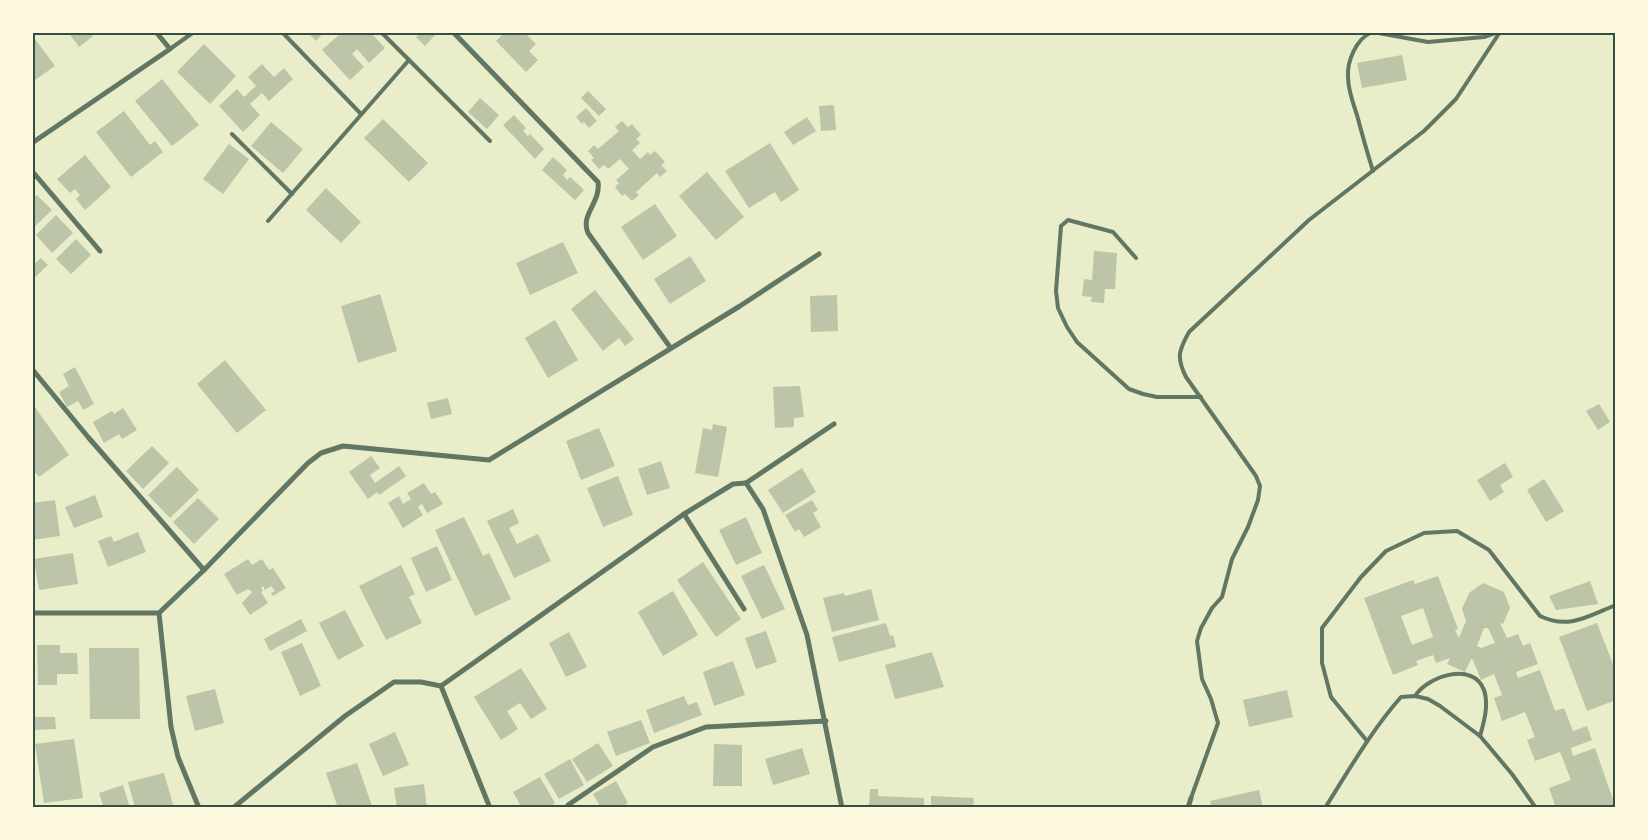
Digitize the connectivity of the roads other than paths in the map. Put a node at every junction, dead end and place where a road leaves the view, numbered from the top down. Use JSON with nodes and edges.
{"nodes":[{"id":1,"x":156,"y":32,"type":"edge"},
{"id":2,"x":194,"y":32,"type":"edge"},
{"id":3,"x":282,"y":32,"type":"edge"},
{"id":4,"x":382,"y":32,"type":"edge"},
{"id":5,"x":453,"y":32,"type":"edge"},
{"id":6,"x":1372,"y":32,"type":"edge"},
{"id":7,"x":1499,"y":32,"type":"edge"},
{"id":8,"x":170,"y":48,"type":"junction"},
{"id":9,"x":410,"y":60,"type":"junction"},
{"id":10,"x":361,"y":114,"type":"junction"},
{"id":11,"x":232,"y":134,"type":"dead end"},
{"id":12,"x":490,"y":141,"type":"dead end"},
{"id":13,"x":32,"y":143,"type":"edge"},
{"id":14,"x":32,"y":170,"type":"edge"},
{"id":15,"x":1373,"y":171,"type":"junction"},
{"id":16,"x":292,"y":194,"type":"junction"},
{"id":17,"x":268,"y":221,"type":"dead end"},
{"id":18,"x":100,"y":251,"type":"dead end"},
{"id":19,"x":819,"y":254,"type":"dead end"},
{"id":20,"x":1136,"y":258,"type":"dead end"},
{"id":21,"x":670,"y":347,"type":"junction"},
{"id":22,"x":32,"y":369,"type":"edge"},
{"id":23,"x":1201,"y":397,"type":"junction"},
{"id":24,"x":834,"y":424,"type":"dead end"},
{"id":25,"x":746,"y":483,"type":"junction"},
{"id":26,"x":684,"y":514,"type":"junction"},
{"id":27,"x":204,"y":570,"type":"junction"},
{"id":28,"x":1616,"y":605,"type":"edge"},
{"id":29,"x":744,"y":609,"type":"dead end"},
{"id":30,"x":32,"y":613,"type":"edge"},
{"id":31,"x":159,"y":613,"type":"junction"},
{"id":32,"x":441,"y":686,"type":"junction"},
{"id":33,"x":1415,"y":696,"type":"junction"},
{"id":34,"x":826,"y":721,"type":"junction"},
{"id":35,"x":1480,"y":736,"type":"junction"},
{"id":36,"x":1367,"y":741,"type":"junction"},
{"id":37,"x":1190,"y":798,"type":"joint"},
{"id":38,"x":568,"y":805,"type":"dead end"},
{"id":39,"x":199,"y":808,"type":"edge"},
{"id":40,"x":233,"y":808,"type":"edge"},
{"id":41,"x":490,"y":808,"type":"edge"},
{"id":42,"x":842,"y":808,"type":"edge"},
{"id":43,"x":1188,"y":808,"type":"edge"},
{"id":44,"x":1325,"y":808,"type":"edge"},
{"id":45,"x":1536,"y":808,"type":"edge"}],
"edges":[{"from":1,"to":8,"type":"street"},
{"from":2,"to":8,"type":"lane"},
{"from":3,"to":10,"type":"lane"},
{"from":4,"to":9,"type":"lane"},
{"from":5,"to":21,"type":"street"},
{"from":6,"to":7,"type":"lane"},
{"from":6,"to":15,"type":"lane"},
{"from":7,"to":15,"type":"lane"},
{"from":8,"to":13,"type":"street"},
{"from":9,"to":10,"type":"lane"},
{"from":9,"to":12,"type":"lane"},
{"from":10,"to":16,"type":"lane"},
{"from":11,"to":16,"type":"lane"},
{"from":14,"to":18,"type":"street"},
{"from":15,"to":23,"type":"lane"},
{"from":16,"to":17,"type":"lane"},
{"from":19,"to":21,"type":"street"},
{"from":20,"to":23,"type":"lane"},
{"from":21,"to":27,"type":"street"},
{"from":22,"to":27,"type":"street"},
{"from":23,"to":37,"type":"lane"},
{"from":24,"to":25,"type":"street"},
{"from":25,"to":26,"type":"street"},
{"from":25,"to":34,"type":"street"},
{"from":26,"to":29,"type":"street"},
{"from":26,"to":32,"type":"street"},
{"from":27,"to":31,"type":"street"},
{"from":28,"to":36,"type":"lane"},
{"from":30,"to":31,"type":"street"},
{"from":31,"to":39,"type":"street"},
{"from":32,"to":40,"type":"street"},
{"from":32,"to":41,"type":"street"},
{"from":33,"to":35,"type":"lane"},
{"from":33,"to":35,"type":"lane"},
{"from":33,"to":36,"type":"lane"},
{"from":34,"to":38,"type":"street"},
{"from":34,"to":42,"type":"street"},
{"from":35,"to":45,"type":"lane"},
{"from":36,"to":44,"type":"lane"},
{"from":37,"to":43,"type":"street"}]}
